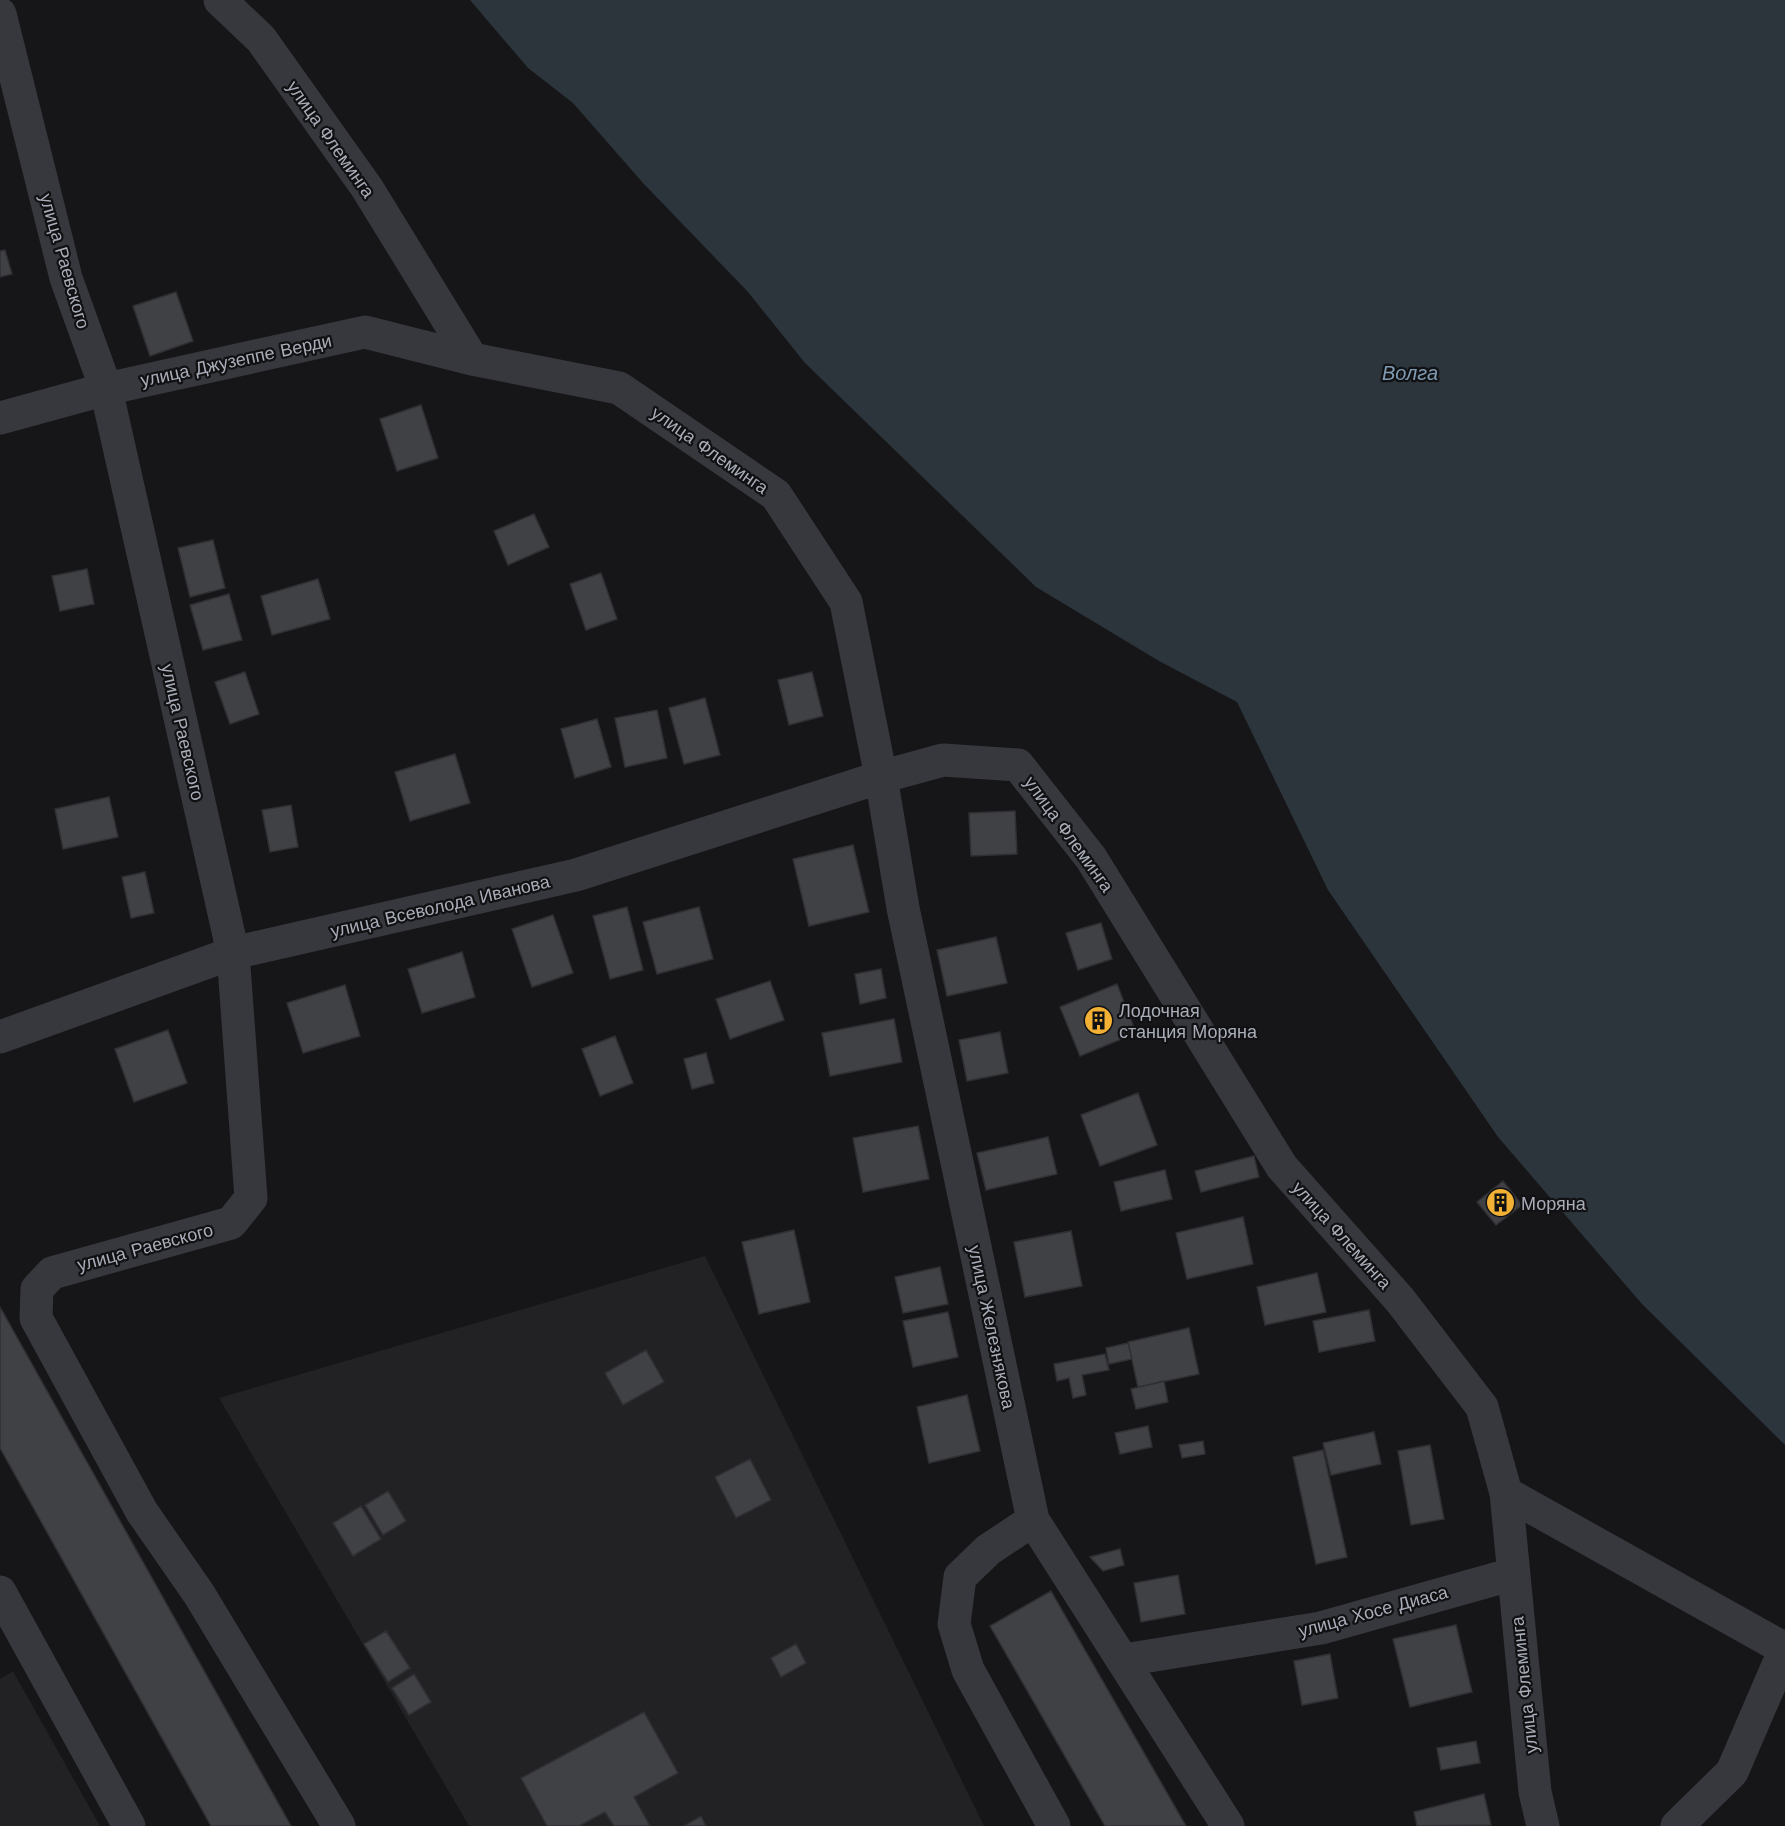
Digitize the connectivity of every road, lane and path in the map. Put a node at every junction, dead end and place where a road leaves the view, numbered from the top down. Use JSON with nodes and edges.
{"nodes":[{"id":1,"x":220,"y":0,"type":"edge"},
{"id":2,"x":0,"y":14,"type":"edge"},
{"id":3,"x":472,"y":358,"type":"junction"},
{"id":4,"x":106,"y":388,"type":"junction"},
{"id":5,"x":0,"y":418,"type":"edge"},
{"id":6,"x":881,"y":777,"type":"junction"},
{"id":7,"x":233,"y":953,"type":"junction"},
{"id":8,"x":0,"y":1037,"type":"edge"},
{"id":9,"x":1506,"y":1493,"type":"junction"},
{"id":10,"x":1033,"y":1520,"type":"junction"},
{"id":11,"x":1513,"y":1574,"type":"junction"},
{"id":12,"x":0,"y":1592,"type":"edge"},
{"id":13,"x":1785,"y":1649,"type":"edge"},
{"id":14,"x":1124,"y":1660,"type":"junction"},
{"id":15,"x":129,"y":1826,"type":"edge"},
{"id":16,"x":339,"y":1826,"type":"edge"},
{"id":17,"x":1054,"y":1826,"type":"edge"},
{"id":18,"x":1228,"y":1826,"type":"edge"},
{"id":19,"x":1543,"y":1826,"type":"edge"},
{"id":20,"x":1677,"y":1826,"type":"edge"}],
"edges":[{"from":1,"to":3,"type":"street","name":"улица Флеминга"},
{"from":2,"to":4,"type":"street","name":"улица Раевского"},
{"from":3,"to":4,"type":"street","name":"улица Джузеппе Верди"},
{"from":3,"to":6,"type":"street","name":"улица Флеминга"},
{"from":4,"to":5,"type":"street","name":"улица Джузеппе Верди"},
{"from":4,"to":7,"type":"street","name":"улица Раевского"},
{"from":6,"to":7,"type":"street","name":"улица Всеволода Иванова"},
{"from":6,"to":9,"type":"street","name":"улица Флеминга"},
{"from":6,"to":10,"type":"street","name":"улица Железнякова"},
{"from":7,"to":8,"type":"street","name":"улица Всеволода Иванова"},
{"from":7,"to":16,"type":"street","name":"улица Раевского"},
{"from":9,"to":11,"type":"street","name":"улица Флеминга"},
{"from":9,"to":13,"type":"street"},
{"from":10,"to":14,"type":"street","name":"улица Железнякова"},
{"from":10,"to":17,"type":"street"},
{"from":11,"to":14,"type":"street","name":"улица Хосе Диаса"},
{"from":11,"to":19,"type":"street","name":"улица Флеминга"},
{"from":12,"to":15,"type":"street"},
{"from":13,"to":20,"type":"street"},
{"from":14,"to":18,"type":"street","name":"улица Железнякова"}]}
